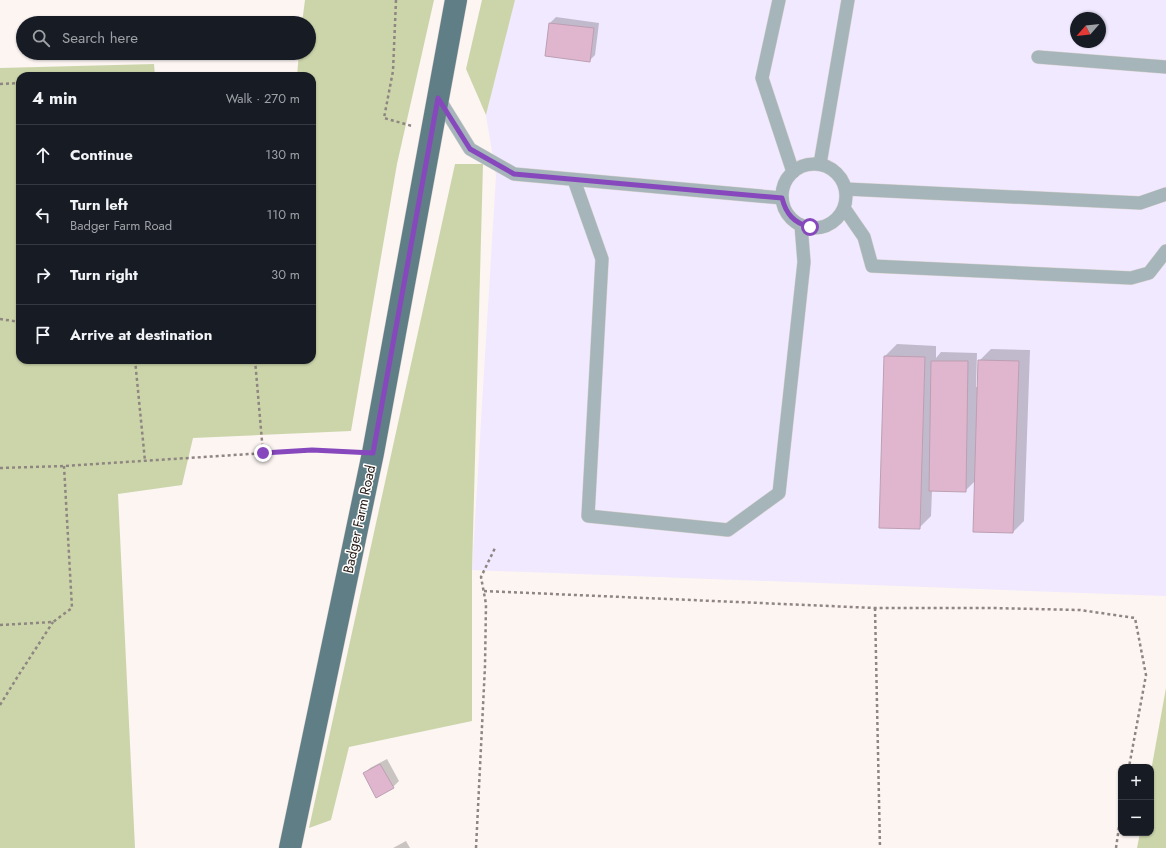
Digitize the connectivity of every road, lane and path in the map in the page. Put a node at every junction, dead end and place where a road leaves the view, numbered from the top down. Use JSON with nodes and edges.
{"nodes":[{"id":1,"x":396,"y":0,"type":"edge"},
{"id":2,"x":456,"y":0,"type":"edge"},
{"id":3,"x":779,"y":0,"type":"edge"},
{"id":4,"x":848,"y":0,"type":"edge"},
{"id":5,"x":1038,"y":57,"type":"dead end"},
{"id":6,"x":1166,"y":67,"type":"edge"},
{"id":7,"x":16,"y":83,"type":"edge"},
{"id":8,"x":0,"y":84,"type":"edge"},
{"id":9,"x":438,"y":98,"type":"junction"},
{"id":10,"x":432,"y":132,"type":"junction"},
{"id":11,"x":820,"y":164,"type":"junction"},
{"id":12,"x":792,"y":172,"type":"junction"},
{"id":13,"x":574,"y":180,"type":"junction"},
{"id":14,"x":846,"y":190,"type":"junction"},
{"id":15,"x":1166,"y":194,"type":"edge"},
{"id":16,"x":782,"y":198,"type":"junction"},
{"id":17,"x":844,"y":208,"type":"junction"},
{"id":18,"x":802,"y":225,"type":"junction"},
{"id":19,"x":1166,"y":251,"type":"edge"},
{"id":20,"x":0,"y":319,"type":"edge"},
{"id":21,"x":16,"y":321,"type":"edge"},
{"id":22,"x":135,"y":364,"type":"edge"},
{"id":23,"x":256,"y":364,"type":"edge"},
{"id":24,"x":263,"y":453,"type":"junction"},
{"id":25,"x":373,"y":453,"type":"junction"},
{"id":26,"x":145,"y":460,"type":"junction"},
{"id":27,"x":64,"y":466,"type":"junction"},
{"id":28,"x":0,"y":468,"type":"edge"},
{"id":29,"x":495,"y":548,"type":"dead end"},
{"id":30,"x":484,"y":591,"type":"junction"},
{"id":31,"x":875,"y":608,"type":"junction"},
{"id":32,"x":53,"y":622,"type":"junction"},
{"id":33,"x":0,"y":625,"type":"edge"},
{"id":34,"x":0,"y":705,"type":"edge"},
{"id":35,"x":1130,"y":764,"type":"edge"},
{"id":36,"x":1118,"y":834,"type":"edge"},
{"id":37,"x":290,"y":848,"type":"edge"},
{"id":38,"x":476,"y":848,"type":"edge"},
{"id":39,"x":880,"y":848,"type":"edge"},
{"id":40,"x":1116,"y":848,"type":"edge"}],
"edges":[{"from":1,"to":10,"type":"path"},
{"from":2,"to":9,"type":"main road","name":"Badger Farm Road"},
{"from":3,"to":12,"type":"lane"},
{"from":4,"to":11,"type":"lane"},
{"from":5,"to":6,"type":"lane"},
{"from":7,"to":8,"type":"path"},
{"from":9,"to":10,"type":"main road","name":"Badger Farm Road"},
{"from":9,"to":13,"type":"lane"},
{"from":10,"to":25,"type":"main road","name":"Badger Farm Road"},
{"from":11,"to":12,"type":"lane"},
{"from":11,"to":14,"type":"lane"},
{"from":12,"to":16,"type":"lane"},
{"from":13,"to":16,"type":"lane"},
{"from":13,"to":18,"type":"lane"},
{"from":14,"to":15,"type":"lane"},
{"from":14,"to":17,"type":"lane"},
{"from":16,"to":18,"type":"lane"},
{"from":17,"to":18,"type":"lane"},
{"from":17,"to":19,"type":"lane"},
{"from":20,"to":21,"type":"path"},
{"from":22,"to":26,"type":"path"},
{"from":23,"to":24,"type":"path"},
{"from":24,"to":25,"type":"path"},
{"from":24,"to":26,"type":"path"},
{"from":25,"to":37,"type":"main road","name":"Badger Farm Road"},
{"from":26,"to":27,"type":"path"},
{"from":27,"to":28,"type":"path"},
{"from":27,"to":32,"type":"path"},
{"from":29,"to":30,"type":"path"},
{"from":30,"to":31,"type":"path"},
{"from":30,"to":38,"type":"path"},
{"from":31,"to":35,"type":"path"},
{"from":31,"to":39,"type":"path"},
{"from":32,"to":33,"type":"path"},
{"from":32,"to":34,"type":"path"},
{"from":36,"to":40,"type":"path"}]}
